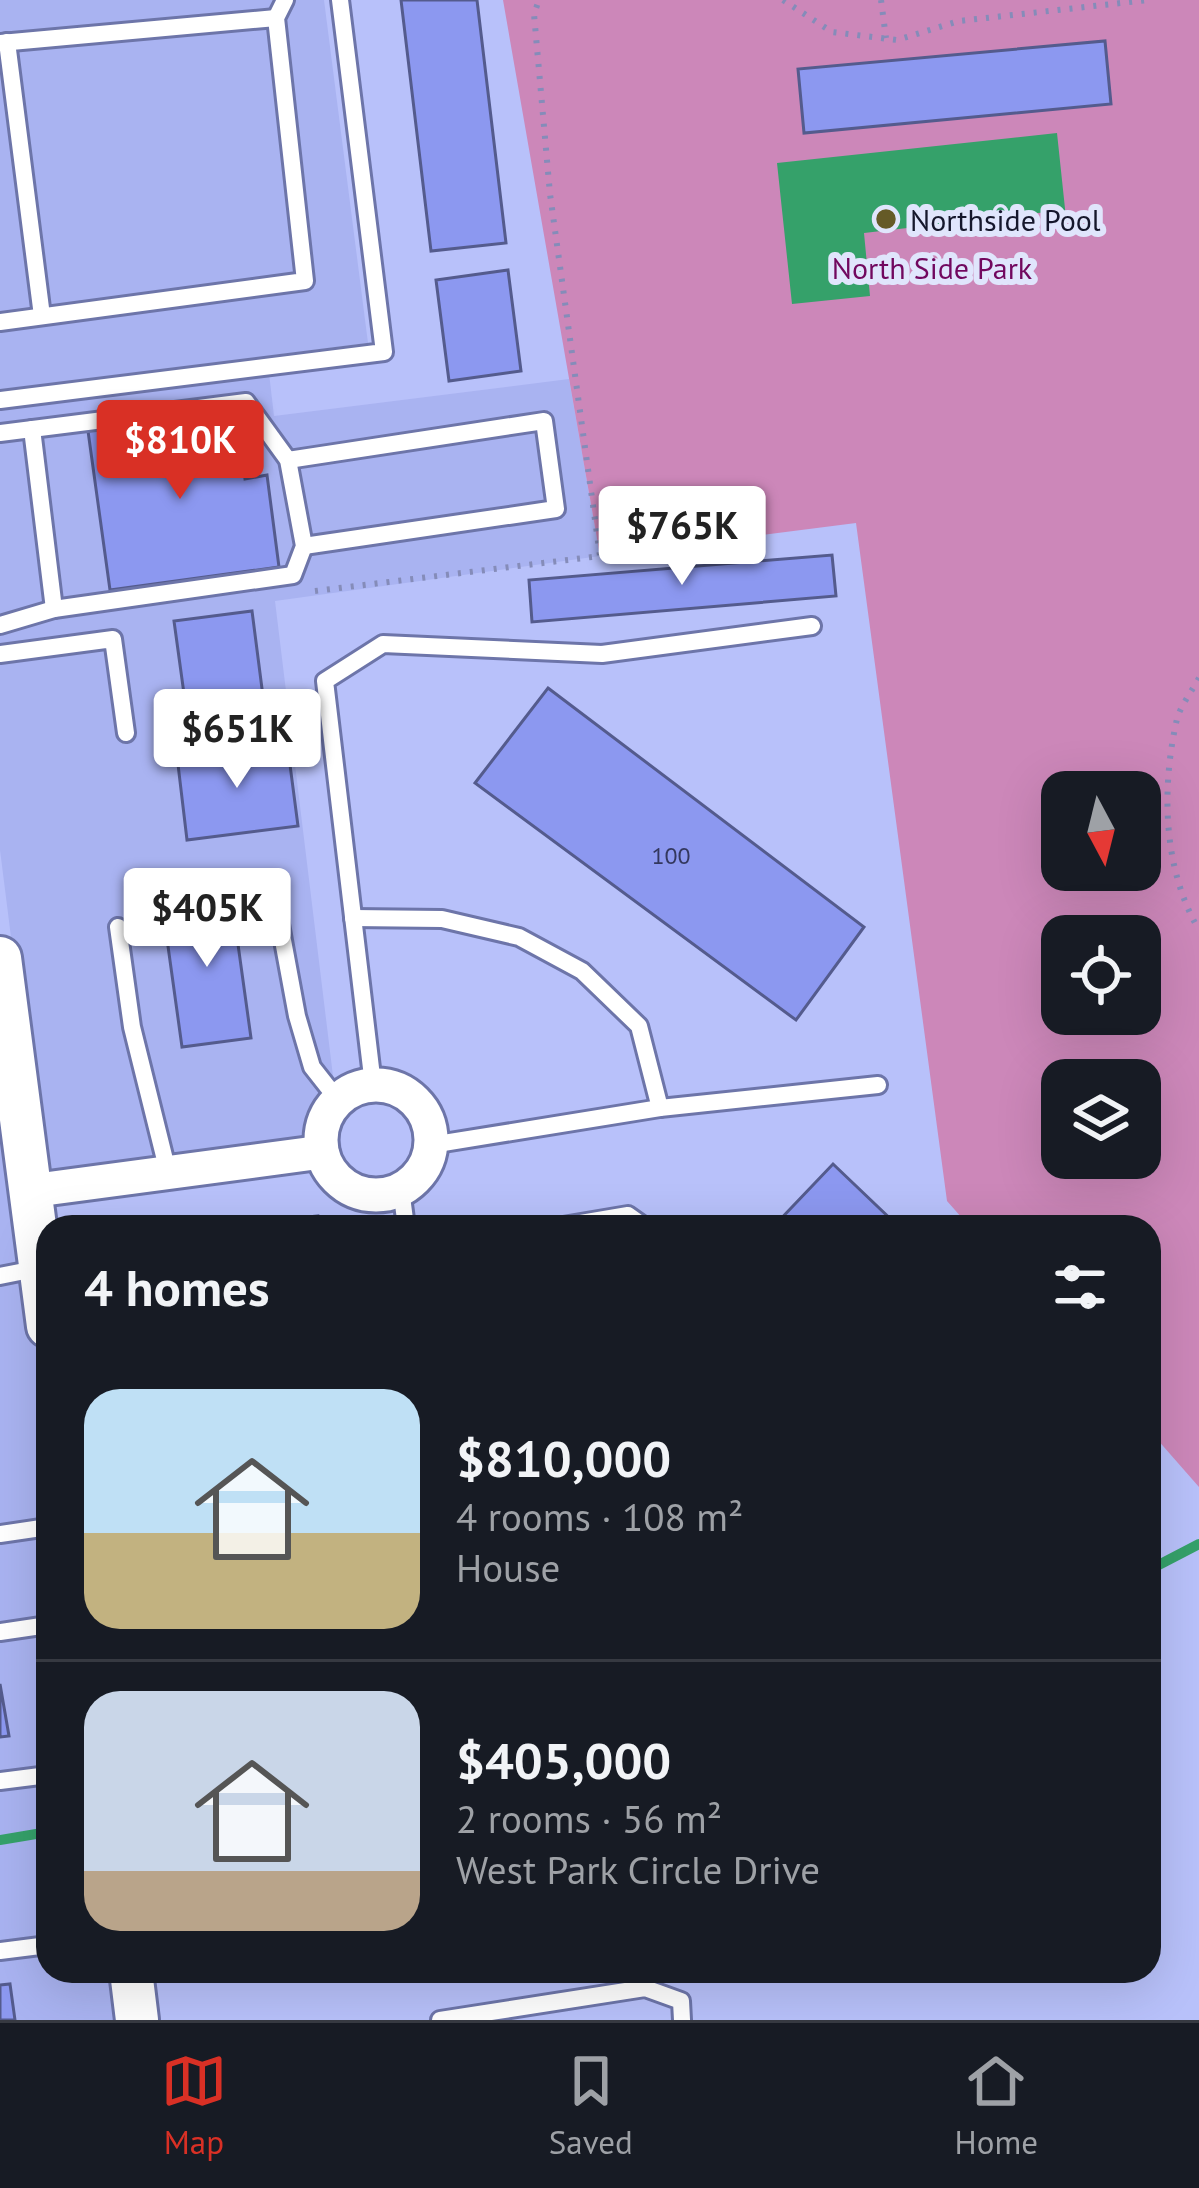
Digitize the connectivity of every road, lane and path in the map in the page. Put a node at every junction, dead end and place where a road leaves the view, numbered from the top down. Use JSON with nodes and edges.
{"nodes":[{"id":1,"x":285,"y":0,"type":"edge"},
{"id":2,"x":340,"y":0,"type":"edge"},
{"id":3,"x":783,"y":0,"type":"edge"},
{"id":4,"x":881,"y":0,"type":"edge"},
{"id":5,"x":1148,"y":0,"type":"edge"},
{"id":6,"x":276,"y":18,"type":"junction"},
{"id":7,"x":886,"y":39,"type":"junction"},
{"id":8,"x":4,"y":42,"type":"edge"},
{"id":9,"x":42,"y":316,"type":"junction"},
{"id":10,"x":0,"y":322,"type":"edge"},
{"id":11,"x":0,"y":400,"type":"edge"},
{"id":12,"x":32,"y":430,"type":"junction"},
{"id":13,"x":0,"y":434,"type":"edge"},
{"id":14,"x":288,"y":460,"type":"junction"},
{"id":15,"x":304,"y":546,"type":"junction"},
{"id":16,"x":54,"y":609,"type":"junction"},
{"id":17,"x":0,"y":625,"type":"edge"},
{"id":18,"x":812,"y":626,"type":"dead end"},
{"id":19,"x":0,"y":654,"type":"edge"},
{"id":20,"x":1199,"y":678,"type":"edge"},
{"id":21,"x":126,"y":733,"type":"dead end"},
{"id":22,"x":272,"y":881,"type":"dead end"},
{"id":23,"x":353,"y":918,"type":"junction"},
{"id":24,"x":118,"y":927,"type":"dead end"},
{"id":25,"x":1199,"y":930,"type":"edge"},
{"id":26,"x":0,"y":958,"type":"edge"},
{"id":27,"x":373,"y":1085,"type":"junction"},
{"id":28,"x":878,"y":1085,"type":"dead end"},
{"id":29,"x":9,"y":1098,"type":"edge"},
{"id":30,"x":338,"y":1100,"type":"junction"},
{"id":31,"x":660,"y":1108,"type":"junction"},
{"id":32,"x":431,"y":1145,"type":"junction"},
{"id":33,"x":322,"y":1152,"type":"junction"},
{"id":34,"x":168,"y":1172,"type":"junction"},
{"id":35,"x":401,"y":1189,"type":"junction"},
{"id":36,"x":30,"y":1191,"type":"junction"},
{"id":37,"x":404,"y":1215,"type":"edge"},
{"id":38,"x":20,"y":1272,"type":"edge"},
{"id":39,"x":36,"y":1303,"type":"edge"},
{"id":40,"x":36,"y":1529,"type":"edge"},
{"id":41,"x":0,"y":1534,"type":"edge"},
{"id":42,"x":36,"y":1626,"type":"edge"},
{"id":43,"x":0,"y":1631,"type":"edge"},
{"id":44,"x":36,"y":1776,"type":"edge"},
{"id":45,"x":0,"y":1781,"type":"edge"},
{"id":46,"x":36,"y":1948,"type":"edge"},
{"id":47,"x":0,"y":1952,"type":"edge"},
{"id":48,"x":132,"y":1983,"type":"edge"},
{"id":49,"x":137,"y":2020,"type":"edge"},
{"id":50,"x":440,"y":2020,"type":"edge"},
{"id":51,"x":682,"y":2020,"type":"edge"}],
"edges":[{"from":1,"to":6,"type":"lane"},
{"from":2,"to":11,"type":"lane"},
{"from":3,"to":7,"type":"path"},
{"from":4,"to":7,"type":"path"},
{"from":5,"to":7,"type":"path"},
{"from":6,"to":8,"type":"lane"},
{"from":6,"to":9,"type":"lane"},
{"from":8,"to":9,"type":"lane"},
{"from":9,"to":10,"type":"lane"},
{"from":12,"to":13,"type":"lane"},
{"from":12,"to":14,"type":"lane"},
{"from":12,"to":16,"type":"lane"},
{"from":14,"to":15,"type":"lane"},
{"from":14,"to":15,"type":"lane"},
{"from":15,"to":16,"type":"lane"},
{"from":16,"to":17,"type":"lane"},
{"from":18,"to":23,"type":"lane"},
{"from":19,"to":21,"type":"lane"},
{"from":20,"to":25,"type":"path"},
{"from":22,"to":30,"type":"lane"},
{"from":23,"to":27,"type":"lane"},
{"from":23,"to":31,"type":"lane"},
{"from":24,"to":34,"type":"lane"},
{"from":26,"to":29,"type":"street"},
{"from":27,"to":30,"type":"street"},
{"from":27,"to":32,"type":"street"},
{"from":28,"to":31,"type":"lane"},
{"from":29,"to":36,"type":"street"},
{"from":30,"to":33,"type":"street"},
{"from":31,"to":32,"type":"lane"},
{"from":32,"to":35,"type":"street"},
{"from":33,"to":34,"type":"street"},
{"from":33,"to":35,"type":"street"},
{"from":34,"to":36,"type":"street"},
{"from":35,"to":37,"type":"lane"},
{"from":36,"to":38,"type":"street"},
{"from":38,"to":39,"type":"street"},
{"from":40,"to":41,"type":"lane"},
{"from":42,"to":43,"type":"lane"},
{"from":44,"to":45,"type":"lane"},
{"from":46,"to":47,"type":"lane"},
{"from":48,"to":49,"type":"street"},
{"from":50,"to":51,"type":"lane"}]}
